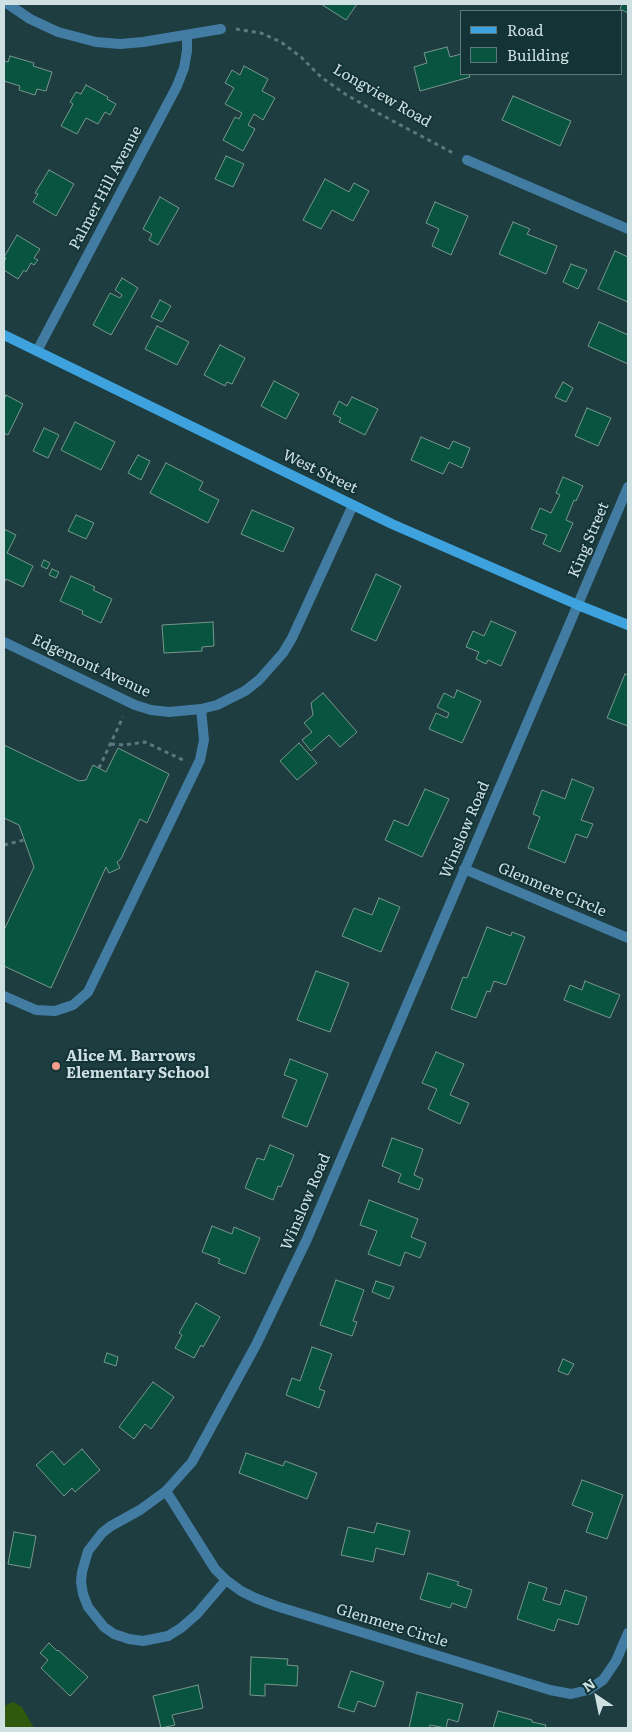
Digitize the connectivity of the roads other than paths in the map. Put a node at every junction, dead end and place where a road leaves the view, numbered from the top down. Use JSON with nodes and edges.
{"nodes":[{"id":1,"x":8,"y":4,"type":"edge"},
{"id":2,"x":221,"y":29,"type":"road end"},
{"id":3,"x":187,"y":35,"type":"junction"},
{"id":4,"x":467,"y":160,"type":"road end"},
{"id":5,"x":628,"y":228,"type":"edge"},
{"id":6,"x":4,"y":335,"type":"edge"},
{"id":7,"x":37,"y":351,"type":"junction"},
{"id":8,"x":628,"y":487,"type":"edge"},
{"id":9,"x":353,"y":505,"type":"junction"},
{"id":10,"x":578,"y":605,"type":"junction"},
{"id":11,"x":628,"y":625,"type":"edge"},
{"id":12,"x":4,"y":642,"type":"edge"},
{"id":13,"x":201,"y":709,"type":"junction"},
{"id":14,"x":464,"y":869,"type":"junction"},
{"id":15,"x":628,"y":938,"type":"edge"},
{"id":16,"x":4,"y":996,"type":"edge"},
{"id":17,"x":166,"y":1492,"type":"junction"},
{"id":18,"x":226,"y":1580,"type":"junction"},
{"id":19,"x":628,"y":1633,"type":"edge"}],
"edges":[{"from":1,"to":3,"type":"street"},
{"from":2,"to":3,"type":"street"},
{"from":3,"to":7,"type":"street","name":"Palmer Hill Avenue"},
{"from":4,"to":5,"type":"street"},
{"from":6,"to":7,"type":"main road","name":"West Street"},
{"from":7,"to":9,"type":"main road","name":"West Street"},
{"from":8,"to":10,"type":"street","name":"King Street"},
{"from":9,"to":10,"type":"main road","name":"West Street"},
{"from":9,"to":13,"type":"street","name":"Edgemont Avenue"},
{"from":10,"to":11,"type":"main road","name":"West Street"},
{"from":10,"to":14,"type":"street","name":"Winslow Road"},
{"from":12,"to":13,"type":"street","name":"Edgemont Avenue"},
{"from":13,"to":16,"type":"street"},
{"from":14,"to":15,"type":"street","name":"Glenmere Circle"},
{"from":14,"to":17,"type":"street","name":"Winslow Road"},
{"from":17,"to":18,"type":"street","name":"Glenmere Circle"},
{"from":17,"to":18,"type":"street","name":"Winslow Road"},
{"from":18,"to":19,"type":"street","name":"Glenmere Circle"}]}
